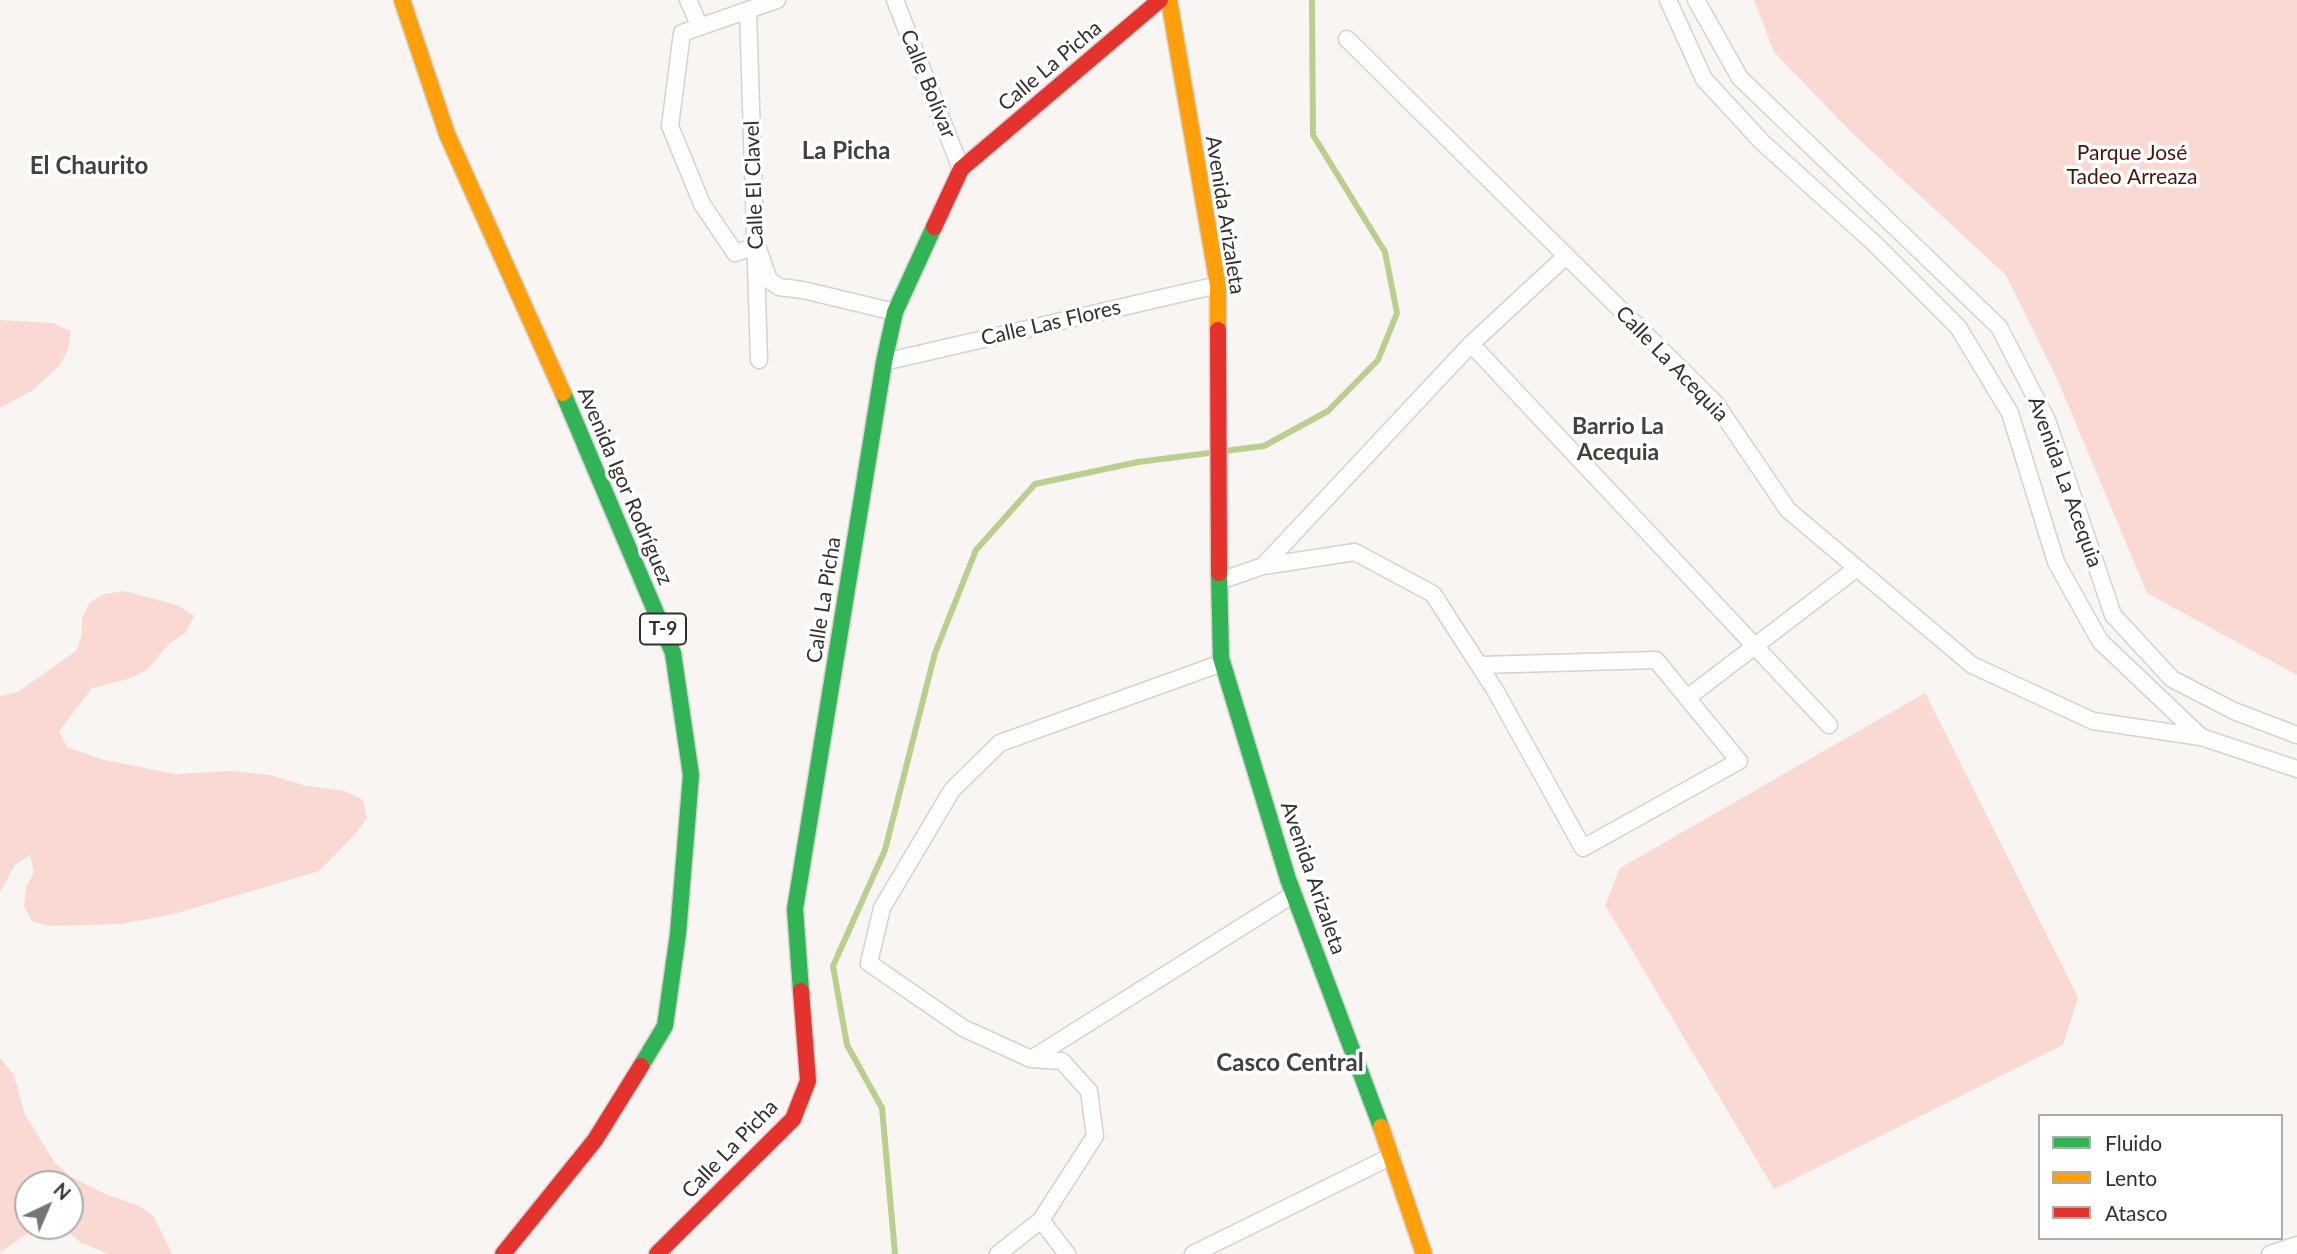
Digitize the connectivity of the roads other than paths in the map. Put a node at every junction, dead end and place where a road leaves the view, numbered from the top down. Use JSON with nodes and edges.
{"nodes":[{"id":1,"x":402,"y":0,"type":"edge"},
{"id":2,"x":688,"y":0,"type":"edge"},
{"id":3,"x":777,"y":0,"type":"edge"},
{"id":4,"x":895,"y":0,"type":"edge"},
{"id":5,"x":1160,"y":0,"type":"edge"},
{"id":6,"x":1169,"y":0,"type":"edge"},
{"id":7,"x":1668,"y":0,"type":"edge"},
{"id":8,"x":1696,"y":0,"type":"edge"},
{"id":9,"x":748,"y":10,"type":"junction"},
{"id":10,"x":700,"y":27,"type":"junction"},
{"id":11,"x":1347,"y":39,"type":"dead end"},
{"id":12,"x":961,"y":169,"type":"junction"},
{"id":13,"x":757,"y":246,"type":"junction"},
{"id":14,"x":1566,"y":256,"type":"junction"},
{"id":15,"x":1218,"y":285,"type":"junction"},
{"id":16,"x":895,"y":312,"type":"junction"},
{"id":17,"x":1471,"y":344,"type":"junction"},
{"id":18,"x":759,"y":360,"type":"dead end"},
{"id":19,"x":884,"y":362,"type":"junction"},
{"id":20,"x":1263,"y":566,"type":"junction"},
{"id":21,"x":1857,"y":568,"type":"junction"},
{"id":22,"x":1220,"y":581,"type":"junction"},
{"id":23,"x":1755,"y":645,"type":"junction"},
{"id":24,"x":1222,"y":663,"type":"junction"},
{"id":25,"x":1480,"y":665,"type":"junction"},
{"id":26,"x":1687,"y":698,"type":"junction"},
{"id":27,"x":1829,"y":725,"type":"dead end"},
{"id":28,"x":2297,"y":735,"type":"edge"},
{"id":29,"x":2201,"y":737,"type":"junction"},
{"id":30,"x":2297,"y":769,"type":"edge"},
{"id":31,"x":1294,"y":894,"type":"junction"},
{"id":32,"x":1031,"y":1059,"type":"junction"},
{"id":33,"x":1392,"y":1156,"type":"junction"},
{"id":34,"x":1041,"y":1220,"type":"junction"},
{"id":35,"x":2297,"y":1245,"type":"edge"},
{"id":36,"x":503,"y":1254,"type":"edge"},
{"id":37,"x":657,"y":1254,"type":"edge"},
{"id":38,"x":998,"y":1254,"type":"edge"},
{"id":39,"x":1067,"y":1254,"type":"edge"},
{"id":40,"x":1192,"y":1254,"type":"edge"},
{"id":41,"x":1424,"y":1254,"type":"edge"},
{"id":42,"x":2270,"y":1254,"type":"edge"}],
"edges":[{"from":1,"to":36,"type":"main road","name":"Avenida Igor Rodríguez","number":"T-9"},
{"from":2,"to":10,"type":"street"},
{"from":3,"to":9,"type":"street"},
{"from":4,"to":12,"type":"street","name":"Calle Bolívar"},
{"from":5,"to":12,"type":"main road","name":"Calle La Picha"},
{"from":6,"to":15,"type":"main road","name":"Avenida Arizaleta"},
{"from":7,"to":29,"type":"street","name":"Avenida La Acequia"},
{"from":8,"to":28,"type":"street","name":"Avenida La Acequia"},
{"from":9,"to":10,"type":"street"},
{"from":9,"to":13,"type":"street","name":"Calle El Clavel"},
{"from":10,"to":13,"type":"street"},
{"from":11,"to":14,"type":"street","name":"Calle La Acequia"},
{"from":12,"to":16,"type":"main road","name":"Calle La Picha"},
{"from":13,"to":16,"type":"street"},
{"from":13,"to":18,"type":"street","name":"Calle El Clavel"},
{"from":14,"to":17,"type":"street"},
{"from":14,"to":21,"type":"street","name":"Calle La Acequia"},
{"from":15,"to":19,"type":"street","name":"Calle Las Flores"},
{"from":15,"to":22,"type":"main road","name":"Avenida Arizaleta"},
{"from":16,"to":19,"type":"main road","name":"Calle La Picha"},
{"from":17,"to":20,"type":"street"},
{"from":17,"to":23,"type":"street"},
{"from":19,"to":37,"type":"main road","name":"Calle La Picha"},
{"from":20,"to":22,"type":"street"},
{"from":20,"to":25,"type":"street"},
{"from":21,"to":23,"type":"street"},
{"from":21,"to":29,"type":"street","name":"Calle La Acequia"},
{"from":22,"to":24,"type":"main road","name":"Avenida Arizaleta"},
{"from":23,"to":26,"type":"street"},
{"from":23,"to":27,"type":"street"},
{"from":24,"to":31,"type":"main road","name":"Avenida Arizaleta"},
{"from":24,"to":32,"type":"street"},
{"from":25,"to":26,"type":"street"},
{"from":25,"to":26,"type":"street"},
{"from":29,"to":30,"type":"street","name":"Calle La Acequia"},
{"from":31,"to":32,"type":"street"},
{"from":31,"to":33,"type":"main road","name":"Avenida Arizaleta"},
{"from":32,"to":34,"type":"street"},
{"from":33,"to":40,"type":"street"},
{"from":33,"to":41,"type":"main road","name":"Avenida Arizaleta"},
{"from":34,"to":38,"type":"street"},
{"from":34,"to":39,"type":"street"},
{"from":35,"to":42,"type":"street"}]}
